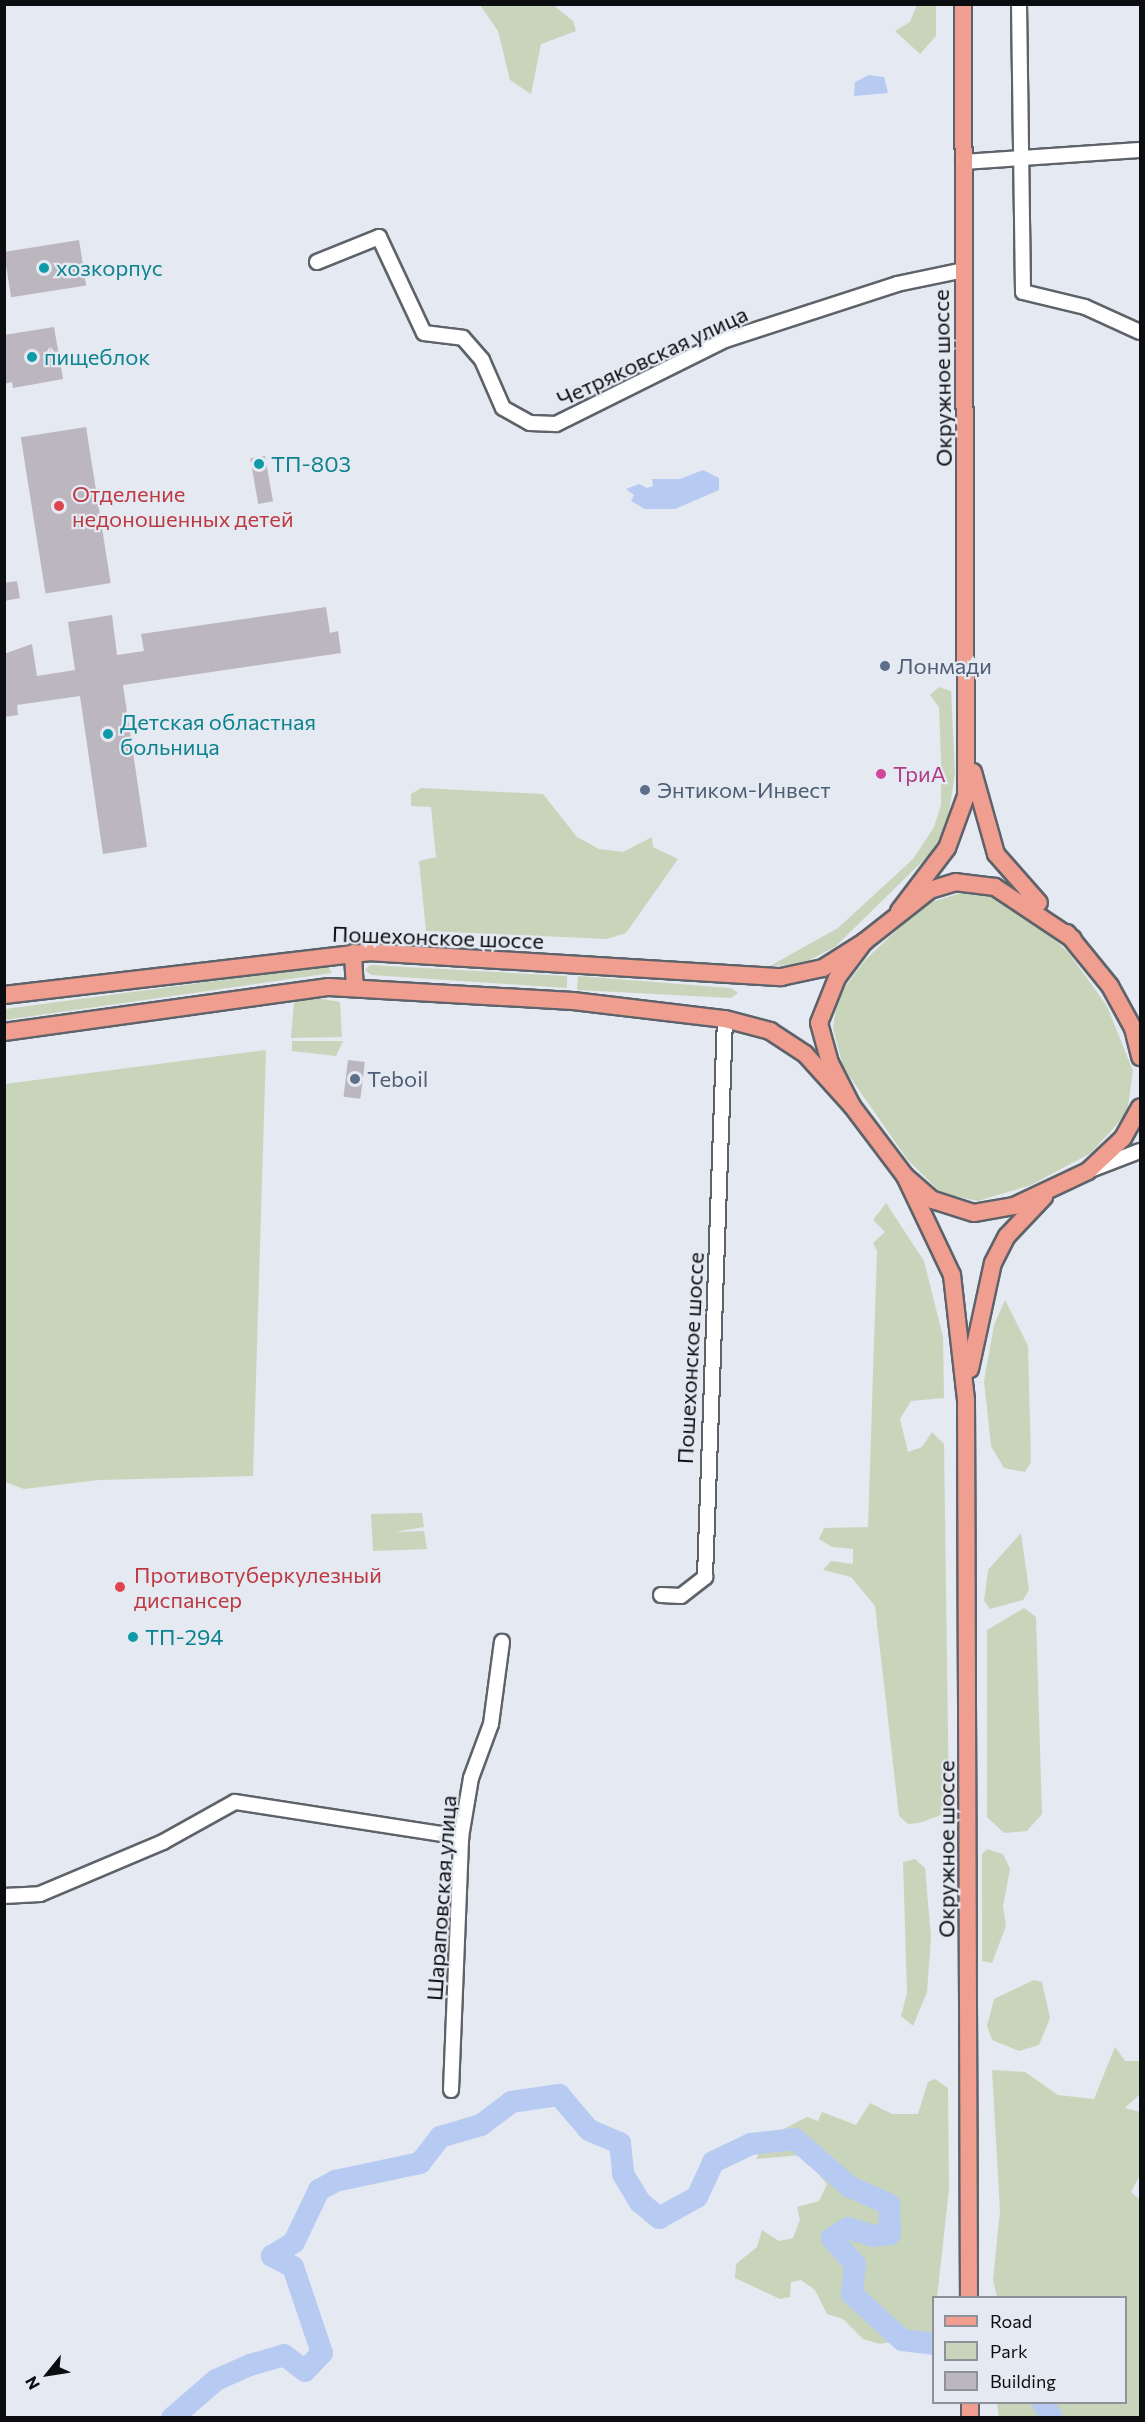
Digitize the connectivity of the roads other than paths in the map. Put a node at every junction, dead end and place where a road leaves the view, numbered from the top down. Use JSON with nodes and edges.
{"nodes":[{"id":1,"x":963,"y":4,"type":"edge"},
{"id":2,"x":1019,"y":4,"type":"edge"},
{"id":3,"x":1140,"y":150,"type":"edge"},
{"id":4,"x":1023,"y":156,"type":"junction"},
{"id":5,"x":963,"y":162,"type":"junction"},
{"id":6,"x":317,"y":262,"type":"dead end"},
{"id":7,"x":964,"y":270,"type":"junction"},
{"id":8,"x":1140,"y":332,"type":"edge"},
{"id":9,"x":968,"y":751,"type":"junction"},
{"id":10,"x":898,"y":911,"type":"junction"},
{"id":11,"x":1073,"y":939,"type":"junction"},
{"id":12,"x":864,"y":942,"type":"junction"},
{"id":13,"x":352,"y":953,"type":"junction"},
{"id":14,"x":355,"y":987,"type":"junction"},
{"id":15,"x":4,"y":995,"type":"edge"},
{"id":16,"x":725,"y":1018,"type":"junction"},
{"id":17,"x":4,"y":1032,"type":"edge"},
{"id":18,"x":1137,"y":1034,"type":"edge"},
{"id":19,"x":1140,"y":1057,"type":"edge"},
{"id":20,"x":852,"y":1106,"type":"junction"},
{"id":21,"x":1140,"y":1107,"type":"edge"},
{"id":22,"x":1140,"y":1151,"type":"edge"},
{"id":23,"x":1089,"y":1171,"type":"junction"},
{"id":24,"x":905,"y":1176,"type":"junction"},
{"id":25,"x":1048,"y":1193,"type":"junction"},
{"id":26,"x":966,"y":1400,"type":"junction"},
{"id":27,"x":661,"y":1595,"type":"dead end"},
{"id":28,"x":502,"y":1642,"type":"dead end"},
{"id":29,"x":462,"y":1837,"type":"junction"},
{"id":30,"x":4,"y":1896,"type":"edge"},
{"id":31,"x":451,"y":2090,"type":"dead end"},
{"id":32,"x":969,"y":2296,"type":"edge"}],
"edges":[{"from":1,"to":5,"type":"main road","name":"Окружное шоссе"},
{"from":2,"to":4,"type":"street"},
{"from":3,"to":4,"type":"street"},
{"from":4,"to":5,"type":"street"},
{"from":4,"to":8,"type":"street"},
{"from":5,"to":7,"type":"main road","name":"Окружное шоссе"},
{"from":6,"to":7,"type":"street","name":"Четряковская улица"},
{"from":7,"to":9,"type":"main road","name":"Окружное шоссе"},
{"from":9,"to":10,"type":"main road","name":"Окружное шоссе"},
{"from":9,"to":11,"type":"main road","name":"Окружное шоссе"},
{"from":10,"to":11,"type":"main road","name":"Окружное шоссе"},
{"from":10,"to":12,"type":"main road","name":"Окружное шоссе"},
{"from":11,"to":18,"type":"main road","name":"Окружное шоссе"},
{"from":12,"to":13,"type":"main road","name":"Пошехонское шоссе"},
{"from":12,"to":20,"type":"main road","name":"Окружное шоссе"},
{"from":13,"to":14,"type":"main road"},
{"from":13,"to":15,"type":"main road","name":"Пошехонское шоссе"},
{"from":14,"to":16,"type":"main road"},
{"from":14,"to":17,"type":"main road"},
{"from":16,"to":20,"type":"main road"},
{"from":16,"to":27,"type":"street","name":"Пошехонское шоссе"},
{"from":18,"to":19,"type":"main road","name":"Окружное шоссе"},
{"from":20,"to":24,"type":"main road","name":"Окружное шоссе"},
{"from":21,"to":23,"type":"main road","name":"Окружное шоссе"},
{"from":22,"to":23,"type":"street"},
{"from":23,"to":25,"type":"main road","name":"Окружное шоссе"},
{"from":24,"to":25,"type":"main road","name":"Окружное шоссе"},
{"from":24,"to":26,"type":"main road","name":"Окружное шоссе"},
{"from":25,"to":26,"type":"main road","name":"Окружное шоссе"},
{"from":26,"to":32,"type":"main road","name":"Окружное шоссе"},
{"from":28,"to":29,"type":"street","name":"Шараповская улица"},
{"from":29,"to":30,"type":"street"},
{"from":29,"to":31,"type":"street","name":"Шараповская улица"}]}
